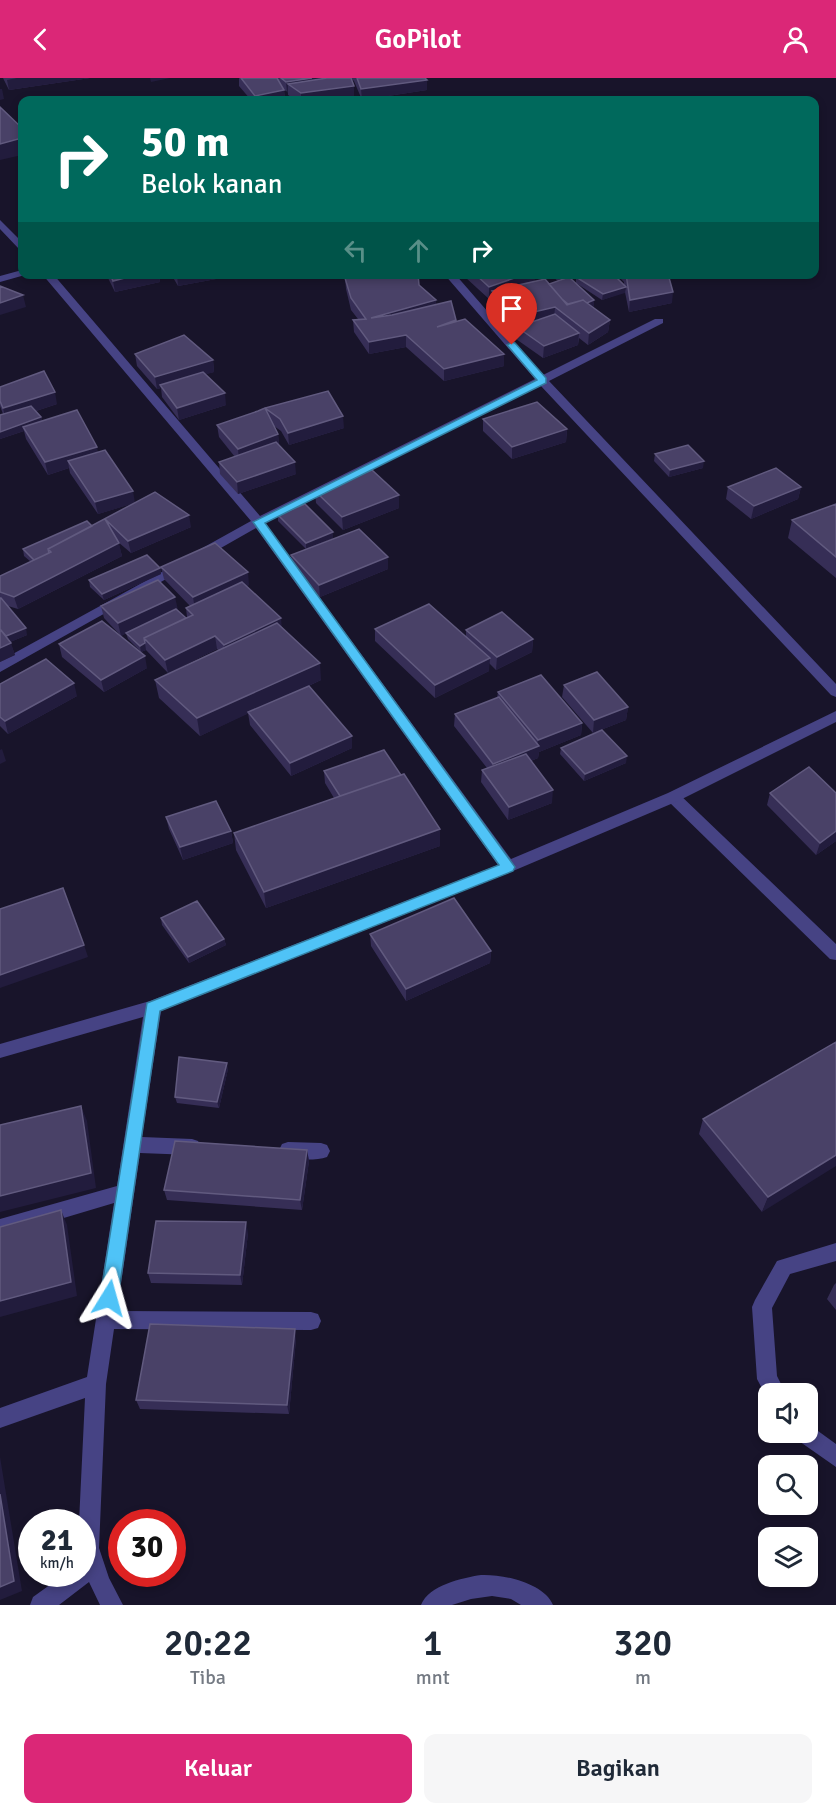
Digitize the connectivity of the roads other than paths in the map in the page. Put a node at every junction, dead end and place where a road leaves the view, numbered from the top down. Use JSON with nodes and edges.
{"nodes":[{"id":1,"x":0,"y":223,"type":"edge"},
{"id":2,"x":18,"y":243,"type":"edge"},
{"id":3,"x":18,"y":274,"type":"edge"},
{"id":4,"x":0,"y":279,"type":"edge"},
{"id":5,"x":51,"y":279,"type":"edge"},
{"id":6,"x":453,"y":279,"type":"edge"},
{"id":7,"x":659,"y":321,"type":"dead end"},
{"id":8,"x":543,"y":381,"type":"junction"},
{"id":9,"x":258,"y":522,"type":"junction"},
{"id":10,"x":0,"y":667,"type":"edge"},
{"id":11,"x":836,"y":692,"type":"edge"},
{"id":12,"x":836,"y":716,"type":"edge"},
{"id":13,"x":673,"y":797,"type":"junction"},
{"id":14,"x":508,"y":867,"type":"junction"},
{"id":15,"x":836,"y":954,"type":"edge"},
{"id":16,"x":153,"y":1008,"type":"junction"},
{"id":17,"x":0,"y":1051,"type":"edge"},
{"id":18,"x":132,"y":1145,"type":"junction"},
{"id":19,"x":215,"y":1148,"type":"edge"},
{"id":20,"x":274,"y":1150,"type":"edge"},
{"id":21,"x":321,"y":1151,"type":"dead end"},
{"id":22,"x":125,"y":1191,"type":"junction"},
{"id":23,"x":0,"y":1228,"type":"edge"},
{"id":24,"x":836,"y":1252,"type":"edge"},
{"id":25,"x":106,"y":1320,"type":"junction"},
{"id":26,"x":311,"y":1321,"type":"dead end"},
{"id":27,"x":770,"y":1383,"type":"edge"},
{"id":28,"x":96,"y":1384,"type":"junction"},
{"id":29,"x":0,"y":1418,"type":"edge"},
{"id":30,"x":817,"y":1443,"type":"edge"},
{"id":31,"x":836,"y":1457,"type":"edge"},
{"id":32,"x":90,"y":1509,"type":"edge"},
{"id":33,"x":96,"y":1572,"type":"edge"},
{"id":34,"x":66,"y":1587,"type":"edge"},
{"id":35,"x":42,"y":1605,"type":"edge"},
{"id":36,"x":112,"y":1605,"type":"edge"},
{"id":37,"x":432,"y":1605,"type":"edge"},
{"id":38,"x":542,"y":1605,"type":"edge"}],
"edges":[{"from":1,"to":2,"type":"street"},
{"from":3,"to":4,"type":"street"},
{"from":5,"to":9,"type":"street"},
{"from":6,"to":8,"type":"street"},
{"from":7,"to":8,"type":"street"},
{"from":8,"to":9,"type":"street"},
{"from":8,"to":11,"type":"street"},
{"from":9,"to":10,"type":"street"},
{"from":9,"to":14,"type":"street"},
{"from":12,"to":13,"type":"street"},
{"from":13,"to":14,"type":"street"},
{"from":13,"to":15,"type":"street"},
{"from":14,"to":16,"type":"street"},
{"from":16,"to":17,"type":"street"},
{"from":16,"to":18,"type":"street"},
{"from":18,"to":19,"type":"street"},
{"from":18,"to":22,"type":"street"},
{"from":20,"to":21,"type":"street"},
{"from":22,"to":23,"type":"street"},
{"from":22,"to":25,"type":"street"},
{"from":24,"to":27,"type":"street"},
{"from":25,"to":26,"type":"street"},
{"from":25,"to":28,"type":"street"},
{"from":28,"to":29,"type":"street"},
{"from":28,"to":32,"type":"street"},
{"from":30,"to":31,"type":"street"},
{"from":33,"to":36,"type":"street"},
{"from":34,"to":35,"type":"street"},
{"from":37,"to":38,"type":"street"}]}
